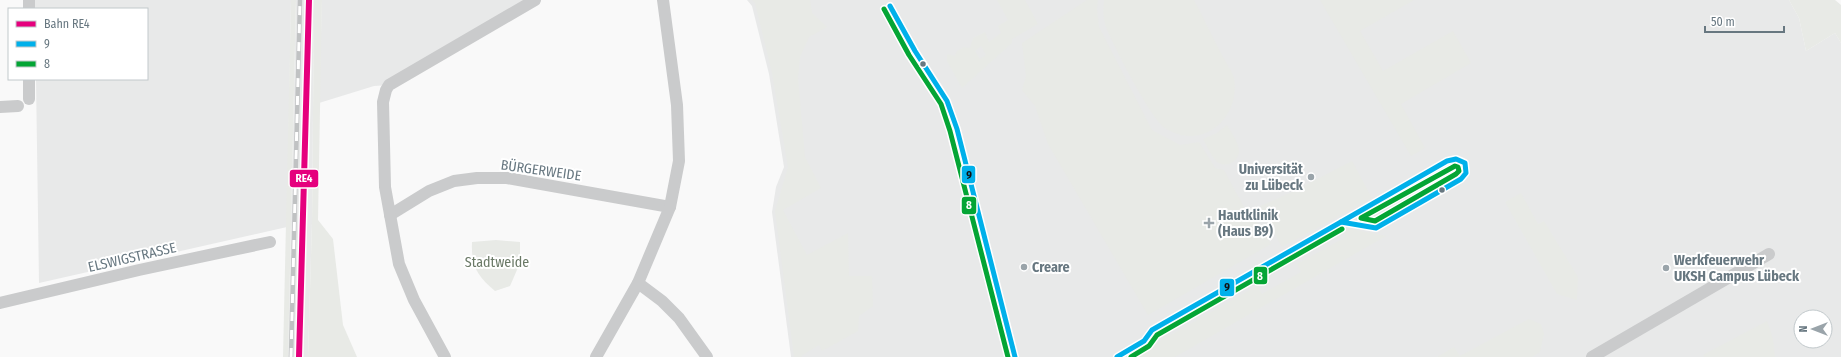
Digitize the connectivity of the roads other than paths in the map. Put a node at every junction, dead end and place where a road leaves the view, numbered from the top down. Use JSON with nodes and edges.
{"nodes":[{"id":1,"x":535,"y":0,"type":"edge"},
{"id":2,"x":664,"y":0,"type":"edge"},
{"id":3,"x":29,"y":80,"type":"edge"},
{"id":4,"x":29,"y":99,"type":"dead end"},
{"id":5,"x":18,"y":106,"type":"dead end"},
{"id":6,"x":0,"y":107,"type":"edge"},
{"id":7,"x":670,"y":207,"type":"junction"},
{"id":8,"x":390,"y":215,"type":"junction"},
{"id":9,"x":270,"y":242,"type":"dead end"},
{"id":10,"x":1769,"y":254,"type":"dead end"},
{"id":11,"x":638,"y":283,"type":"junction"},
{"id":12,"x":0,"y":303,"type":"edge"},
{"id":13,"x":445,"y":357,"type":"edge"},
{"id":14,"x":596,"y":357,"type":"edge"},
{"id":15,"x":707,"y":357,"type":"edge"},
{"id":16,"x":1592,"y":357,"type":"edge"}],
"edges":[{"from":1,"to":8,"type":"street"},
{"from":2,"to":7,"type":"street"},
{"from":3,"to":4,"type":"street"},
{"from":5,"to":6,"type":"street"},
{"from":7,"to":8,"type":"street","name":"BÜRGERWEIDE"},
{"from":7,"to":11,"type":"street"},
{"from":8,"to":13,"type":"street"},
{"from":9,"to":12,"type":"street","name":"ELSWIGSTRASSE"},
{"from":10,"to":16,"type":"street"},
{"from":11,"to":14,"type":"street"},
{"from":11,"to":15,"type":"street"}]}
